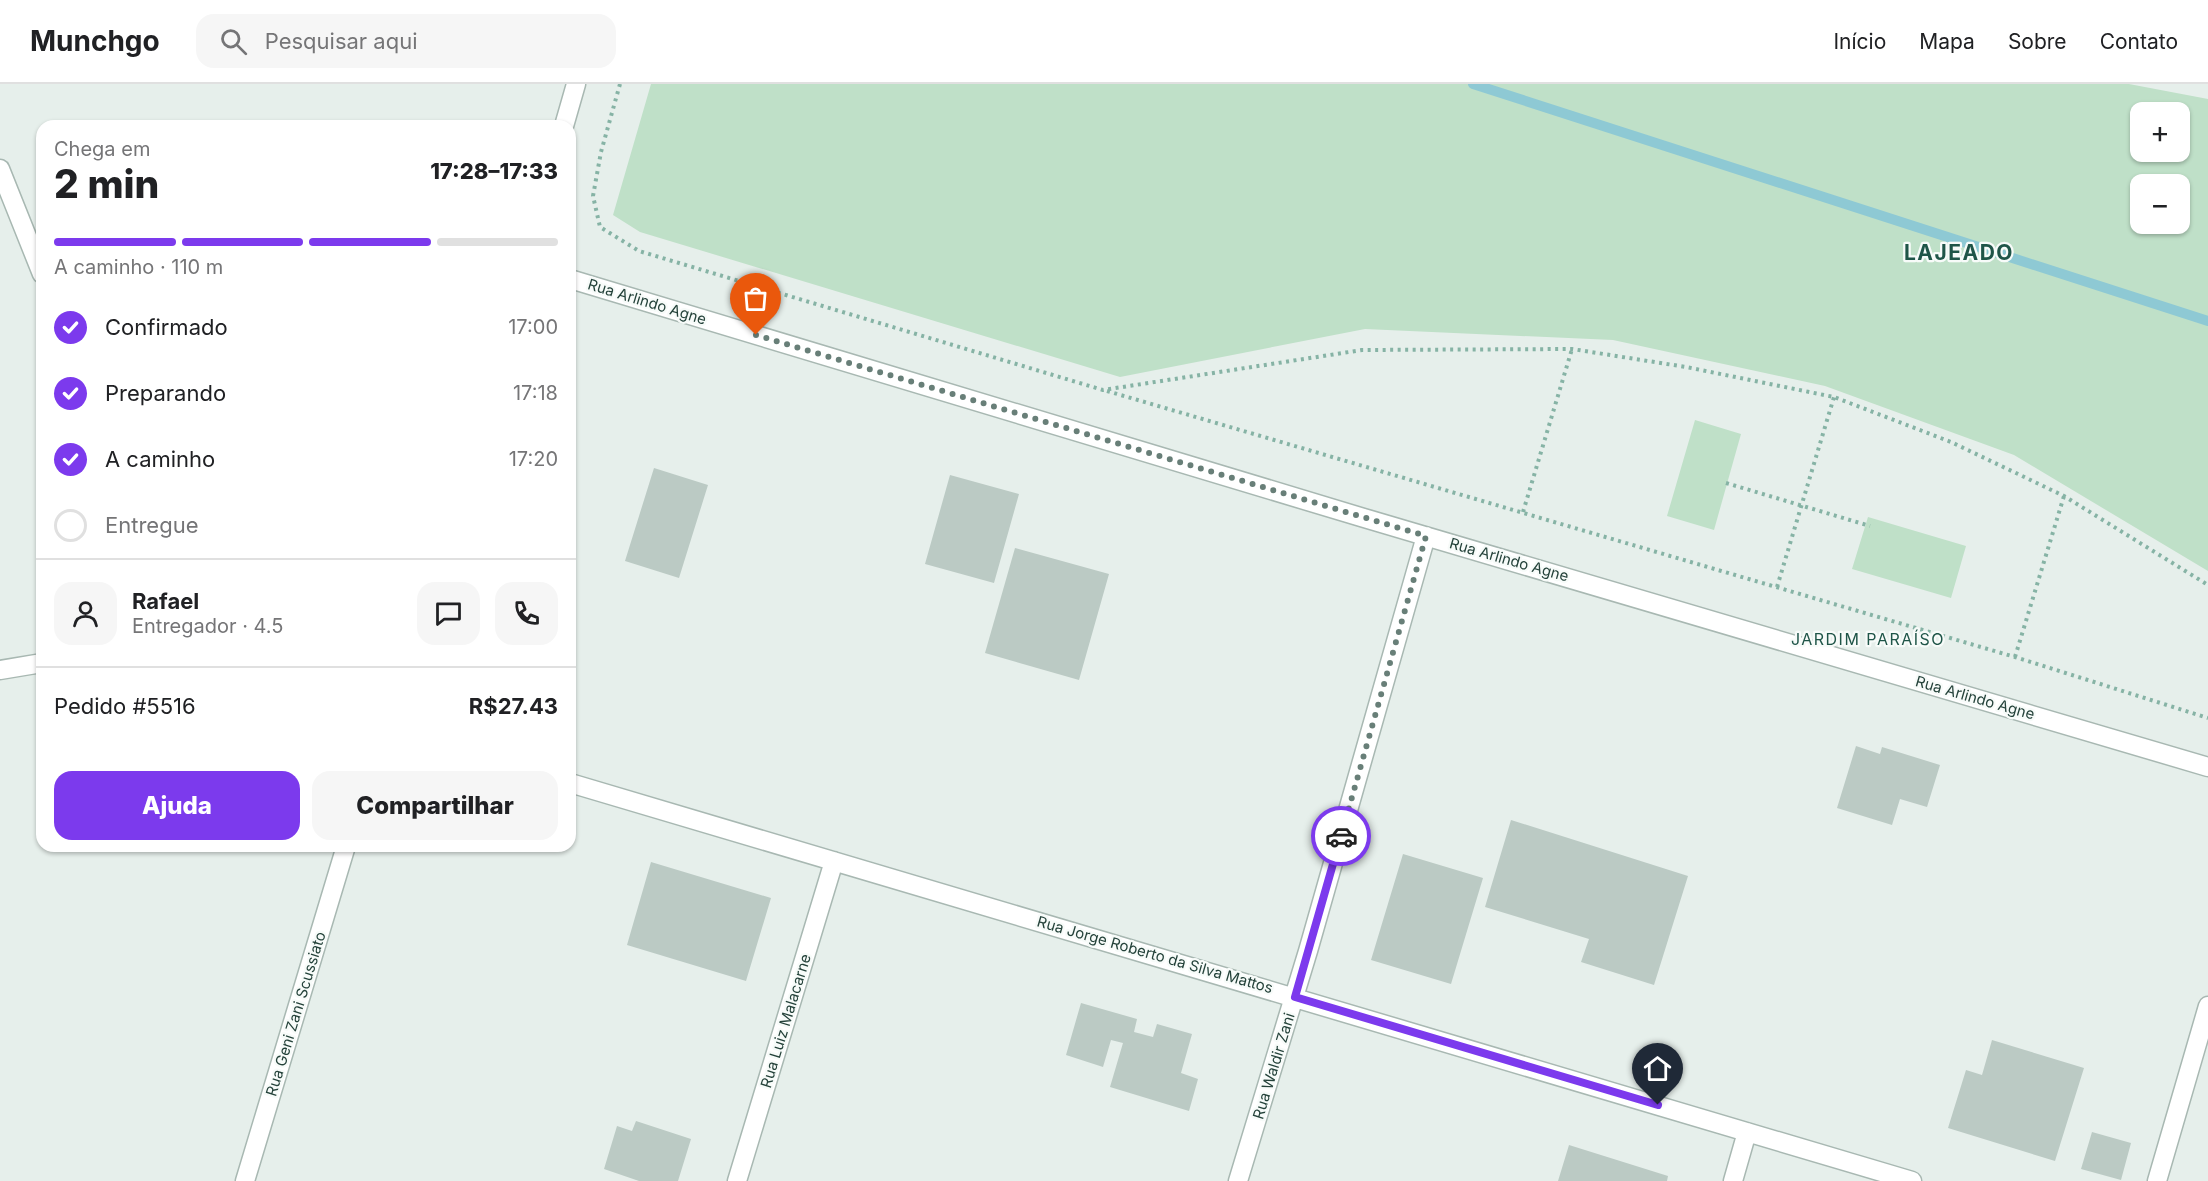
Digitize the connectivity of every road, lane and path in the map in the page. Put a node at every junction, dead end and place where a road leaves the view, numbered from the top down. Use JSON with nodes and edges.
{"nodes":[{"id":1,"x":576,"y":84,"type":"edge"},
{"id":2,"x":620,"y":84,"type":"edge"},
{"id":3,"x":566,"y":120,"type":"edge"},
{"id":4,"x":0,"y":169,"type":"edge"},
{"id":5,"x":36,"y":259,"type":"edge"},
{"id":6,"x":576,"y":281,"type":"edge"},
{"id":7,"x":1572,"y":349,"type":"junction"},
{"id":8,"x":1103,"y":390,"type":"junction"},
{"id":9,"x":1833,"y":397,"type":"junction"},
{"id":10,"x":1726,"y":483,"type":"dead end"},
{"id":11,"x":2064,"y":496,"type":"junction"},
{"id":12,"x":1801,"y":506,"type":"junction"},
{"id":13,"x":1523,"y":512,"type":"junction"},
{"id":14,"x":1870,"y":526,"type":"dead end"},
{"id":15,"x":1426,"y":536,"type":"junction"},
{"id":16,"x":2208,"y":585,"type":"edge"},
{"id":17,"x":1777,"y":587,"type":"junction"},
{"id":18,"x":2015,"y":657,"type":"junction"},
{"id":19,"x":36,"y":664,"type":"edge"},
{"id":20,"x":0,"y":670,"type":"edge"},
{"id":21,"x":2208,"y":718,"type":"edge"},
{"id":22,"x":2208,"y":767,"type":"edge"},
{"id":23,"x":576,"y":785,"type":"edge"},
{"id":24,"x":344,"y":852,"type":"edge"},
{"id":25,"x":834,"y":861,"type":"junction"},
{"id":26,"x":1295,"y":997,"type":"junction"},
{"id":27,"x":2208,"y":1006,"type":"edge"},
{"id":28,"x":1747,"y":1132,"type":"junction"},
{"id":29,"x":245,"y":1181,"type":"edge"},
{"id":30,"x":737,"y":1181,"type":"edge"},
{"id":31,"x":1239,"y":1181,"type":"edge"},
{"id":32,"x":1733,"y":1181,"type":"edge"},
{"id":33,"x":1912,"y":1181,"type":"edge"},
{"id":34,"x":2157,"y":1181,"type":"edge"}],
"edges":[{"from":1,"to":3,"type":"street"},
{"from":2,"to":8,"type":"path"},
{"from":4,"to":5,"type":"street"},
{"from":6,"to":15,"type":"street","name":"Rua Arlindo Agne"},
{"from":7,"to":8,"type":"path"},
{"from":7,"to":9,"type":"path"},
{"from":7,"to":13,"type":"path"},
{"from":8,"to":13,"type":"path"},
{"from":9,"to":11,"type":"path"},
{"from":9,"to":12,"type":"path"},
{"from":10,"to":12,"type":"path"},
{"from":11,"to":16,"type":"path"},
{"from":11,"to":18,"type":"path"},
{"from":12,"to":14,"type":"path"},
{"from":12,"to":17,"type":"path"},
{"from":13,"to":17,"type":"path"},
{"from":15,"to":22,"type":"street","name":"Rua Arlindo Agne"},
{"from":15,"to":26,"type":"street","name":"Rua Waldir Zani"},
{"from":17,"to":18,"type":"path"},
{"from":18,"to":21,"type":"path"},
{"from":19,"to":20,"type":"street"},
{"from":23,"to":25,"type":"street","name":"Rua Jorge Roberto da Silva Mattos"},
{"from":24,"to":29,"type":"street","name":"Rua Geni Zani Scussiato"},
{"from":25,"to":26,"type":"street","name":"Rua Jorge Roberto da Silva Mattos"},
{"from":25,"to":30,"type":"street","name":"Rua Luiz Malacarne"},
{"from":26,"to":28,"type":"street","name":"Rua Jorge Roberto da Silva Mattos"},
{"from":26,"to":31,"type":"street","name":"Rua Waldir Zani"},
{"from":27,"to":34,"type":"street"},
{"from":28,"to":32,"type":"street"},
{"from":28,"to":33,"type":"street","name":"Rua Jorge Roberto da Silva Mattos"}]}
